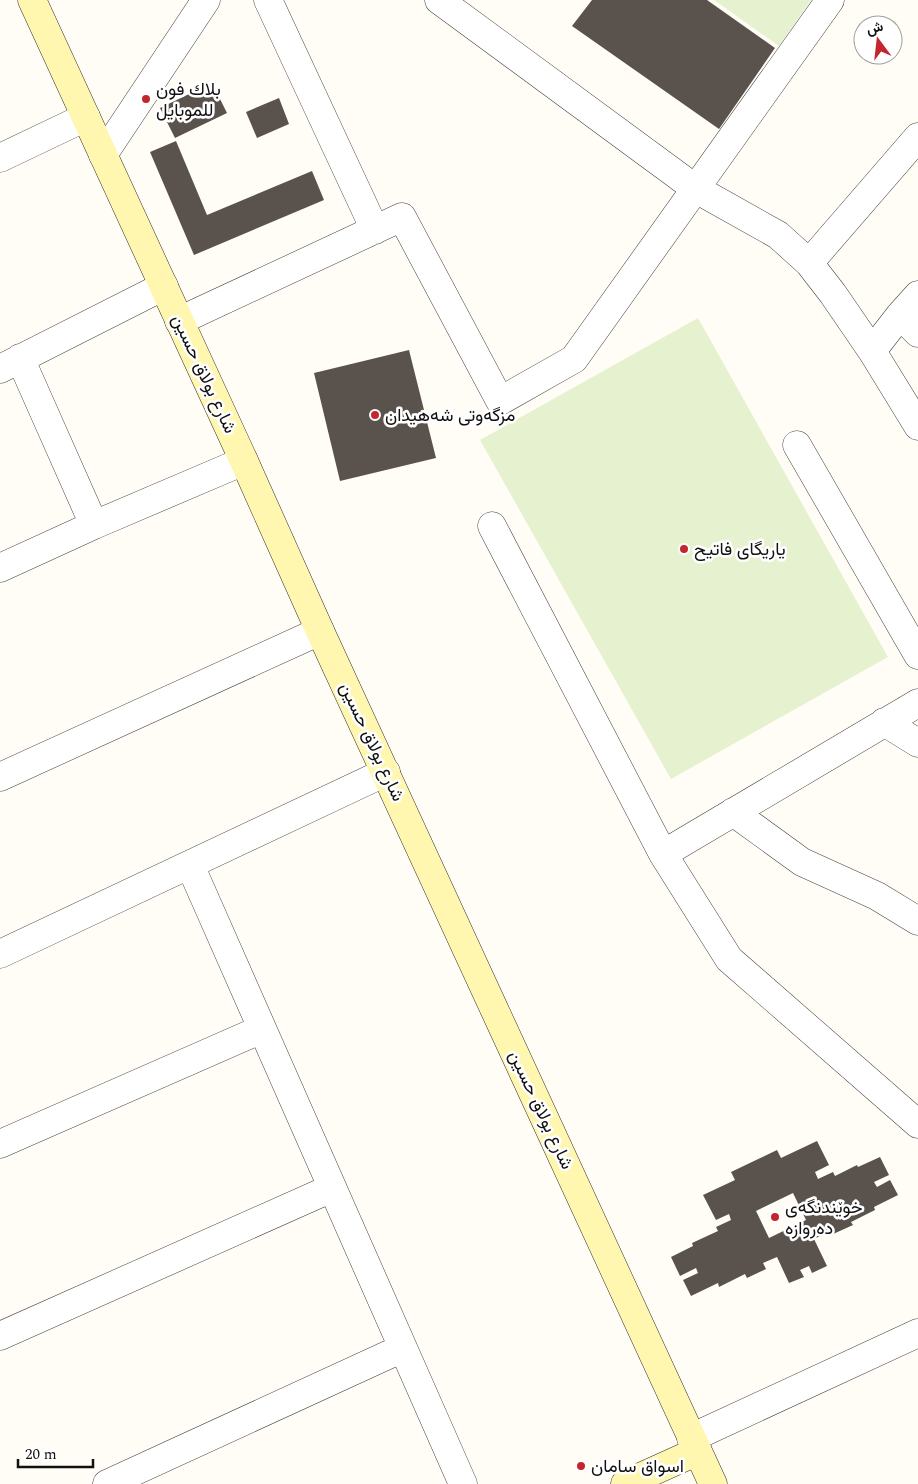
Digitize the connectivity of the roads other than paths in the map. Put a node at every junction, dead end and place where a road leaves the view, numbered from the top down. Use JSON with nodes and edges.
{"nodes":[{"id":1,"x":32,"y":0,"type":"edge"},
{"id":2,"x":206,"y":0,"type":"edge"},
{"id":3,"x":268,"y":0,"type":"edge"},
{"id":4,"x":439,"y":0,"type":"edge"},
{"id":5,"x":830,"y":0,"type":"edge"},
{"id":6,"x":86,"y":117,"type":"junction"},
{"id":7,"x":918,"y":137,"type":"edge"},
{"id":8,"x":103,"y":155,"type":"junction"},
{"id":9,"x":0,"y":158,"type":"edge"},
{"id":10,"x":696,"y":189,"type":"junction"},
{"id":11,"x":375,"y":230,"type":"junction"},
{"id":12,"x":808,"y":264,"type":"junction"},
{"id":13,"x":164,"y":286,"type":"junction"},
{"id":14,"x":918,"y":295,"type":"edge"},
{"id":15,"x":179,"y":321,"type":"junction"},
{"id":16,"x":909,"y":324,"type":"edge"},
{"id":17,"x":872,"y":351,"type":"junction"},
{"id":18,"x":10,"y":363,"type":"edge"},
{"id":19,"x":918,"y":426,"type":"edge"},
{"id":20,"x":797,"y":445,"type":"dead end"},
{"id":21,"x":244,"y":461,"type":"junction"},
{"id":22,"x":94,"y":525,"type":"junction"},
{"id":23,"x":492,"y":526,"type":"dead end"},
{"id":24,"x":0,"y":568,"type":"edge"},
{"id":25,"x":320,"y":631,"type":"junction"},
{"id":26,"x":918,"y":655,"type":"edge"},
{"id":27,"x":918,"y":703,"type":"edge"},
{"id":28,"x":884,"y":722,"type":"junction"},
{"id":29,"x":918,"y":743,"type":"edge"},
{"id":30,"x":386,"y":772,"type":"junction"},
{"id":31,"x":0,"y":778,"type":"edge"},
{"id":32,"x":733,"y":812,"type":"junction"},
{"id":33,"x":663,"y":854,"type":"junction"},
{"id":34,"x":190,"y":865,"type":"junction"},
{"id":35,"x":918,"y":921,"type":"edge"},
{"id":36,"x":0,"y":954,"type":"edge"},
{"id":37,"x":262,"y":1029,"type":"junction"},
{"id":38,"x":918,"y":1124,"type":"edge"},
{"id":39,"x":0,"y":1144,"type":"edge"},
{"id":40,"x":332,"y":1188,"type":"junction"},
{"id":41,"x":918,"y":1334,"type":"edge"},
{"id":42,"x":0,"y":1336,"type":"edge"},
{"id":43,"x":403,"y":1348,"type":"junction"},
{"id":44,"x":694,"y":1444,"type":"junction"},
{"id":45,"x":107,"y":1484,"type":"edge"},
{"id":46,"x":464,"y":1484,"type":"edge"},
{"id":47,"x":625,"y":1484,"type":"edge"},
{"id":48,"x":713,"y":1484,"type":"edge"}],
"edges":[{"from":1,"to":6,"type":"street","name":"شارع بولاق حسين"},
{"from":2,"to":8,"type":"street"},
{"from":3,"to":11,"type":"street"},
{"from":4,"to":10,"type":"street"},
{"from":5,"to":10,"type":"street"},
{"from":6,"to":8,"type":"street","name":"شارع بولاق حسين"},
{"from":6,"to":9,"type":"street"},
{"from":7,"to":12,"type":"street"},
{"from":8,"to":13,"type":"street","name":"شارع بولاق حسين"},
{"from":10,"to":11,"type":"street"},
{"from":10,"to":12,"type":"street"},
{"from":11,"to":15,"type":"street"},
{"from":12,"to":17,"type":"street"},
{"from":13,"to":15,"type":"street","name":"شارع بولاق حسين"},
{"from":13,"to":18,"type":"street"},
{"from":14,"to":16,"type":"street"},
{"from":15,"to":21,"type":"street","name":"شارع بولاق حسين"},
{"from":16,"to":17,"type":"street"},
{"from":17,"to":19,"type":"street"},
{"from":18,"to":22,"type":"street"},
{"from":20,"to":26,"type":"street"},
{"from":21,"to":22,"type":"street"},
{"from":21,"to":25,"type":"street","name":"شارع بولاق حسين"},
{"from":22,"to":24,"type":"street"},
{"from":23,"to":33,"type":"street"},
{"from":25,"to":30,"type":"street","name":"شارع بولاق حسين"},
{"from":25,"to":31,"type":"street"},
{"from":27,"to":28,"type":"street"},
{"from":28,"to":29,"type":"street"},
{"from":28,"to":32,"type":"street"},
{"from":30,"to":34,"type":"street"},
{"from":30,"to":44,"type":"street","name":"شارع بولاق حسين"},
{"from":32,"to":33,"type":"street"},
{"from":32,"to":35,"type":"street"},
{"from":33,"to":38,"type":"street"},
{"from":34,"to":36,"type":"street"},
{"from":34,"to":37,"type":"street"},
{"from":37,"to":39,"type":"street"},
{"from":37,"to":40,"type":"street"},
{"from":40,"to":42,"type":"street"},
{"from":40,"to":43,"type":"street"},
{"from":41,"to":44,"type":"street"},
{"from":43,"to":45,"type":"street"},
{"from":43,"to":46,"type":"street"},
{"from":44,"to":47,"type":"street"},
{"from":44,"to":48,"type":"street","name":"شارع بولاق حسين"}]}
